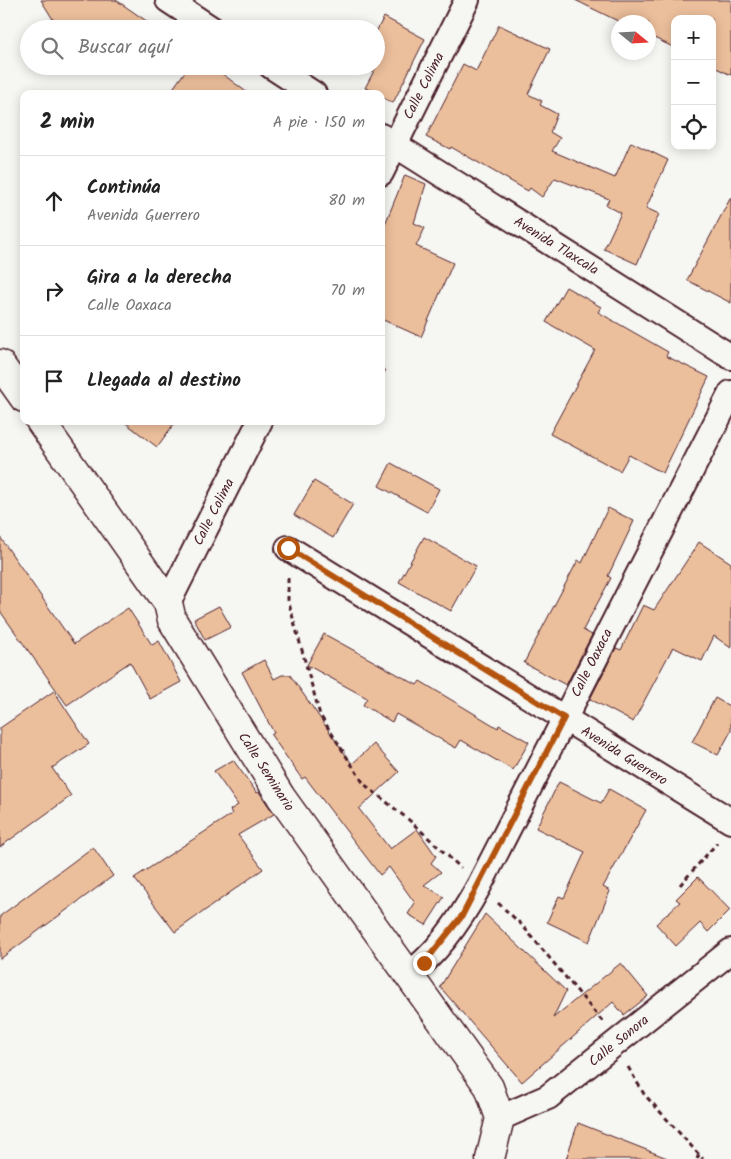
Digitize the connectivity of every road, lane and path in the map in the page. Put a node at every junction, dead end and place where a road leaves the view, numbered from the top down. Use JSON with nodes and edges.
{"nodes":[{"id":1,"x":168,"y":0,"type":"edge"},
{"id":2,"x":467,"y":0,"type":"edge"},
{"id":3,"x":198,"y":20,"type":"edge"},
{"id":4,"x":285,"y":75,"type":"edge"},
{"id":5,"x":308,"y":90,"type":"edge"},
{"id":6,"x":388,"y":141,"type":"edge"},
{"id":7,"x":385,"y":155,"type":"edge"},
{"id":8,"x":731,"y":356,"type":"edge"},
{"id":9,"x":0,"y":364,"type":"edge"},
{"id":10,"x":385,"y":371,"type":"edge"},
{"id":11,"x":388,"y":373,"type":"dead end"},
{"id":12,"x":20,"y":392,"type":"edge"},
{"id":13,"x":731,"y":393,"type":"edge"},
{"id":14,"x":43,"y":425,"type":"edge"},
{"id":15,"x":258,"y":425,"type":"edge"},
{"id":16,"x":288,"y":548,"type":"dead end"},
{"id":17,"x":168,"y":602,"type":"junction"},
{"id":18,"x":564,"y":718,"type":"junction"},
{"id":19,"x":731,"y":821,"type":"edge"},
{"id":20,"x":718,"y":842,"type":"dead end"},
{"id":21,"x":680,"y":885,"type":"dead end"},
{"id":22,"x":731,"y":952,"type":"edge"},
{"id":23,"x":409,"y":974,"type":"junction"},
{"id":24,"x":500,"y":1118,"type":"junction"},
{"id":25,"x":699,"y":1154,"type":"dead end"},
{"id":26,"x":490,"y":1159,"type":"edge"},
{"id":27,"x":697,"y":1159,"type":"edge"}],
"edges":[{"from":1,"to":3,"type":"street"},
{"from":2,"to":6,"type":"street","name":"Calle Colima"},
{"from":4,"to":5,"type":"street"},
{"from":6,"to":7,"type":"street","name":"Calle Colima"},
{"from":6,"to":8,"type":"street","name":"Avenida Tlaxcala"},
{"from":9,"to":12,"type":"street"},
{"from":10,"to":11,"type":"path"},
{"from":13,"to":18,"type":"street","name":"Calle Oaxaca"},
{"from":14,"to":17,"type":"street","name":"Calle Seminario"},
{"from":15,"to":17,"type":"street","name":"Calle Colima"},
{"from":16,"to":18,"type":"street","name":"Avenida Guerrero"},
{"from":17,"to":23,"type":"street","name":"Calle Seminario"},
{"from":18,"to":19,"type":"street","name":"Avenida Guerrero"},
{"from":18,"to":23,"type":"street","name":"Calle Oaxaca"},
{"from":20,"to":21,"type":"path"},
{"from":22,"to":24,"type":"street","name":"Calle Sonora"},
{"from":23,"to":24,"type":"street","name":"Calle Seminario"},
{"from":24,"to":26,"type":"street"},
{"from":25,"to":27,"type":"path"}]}
